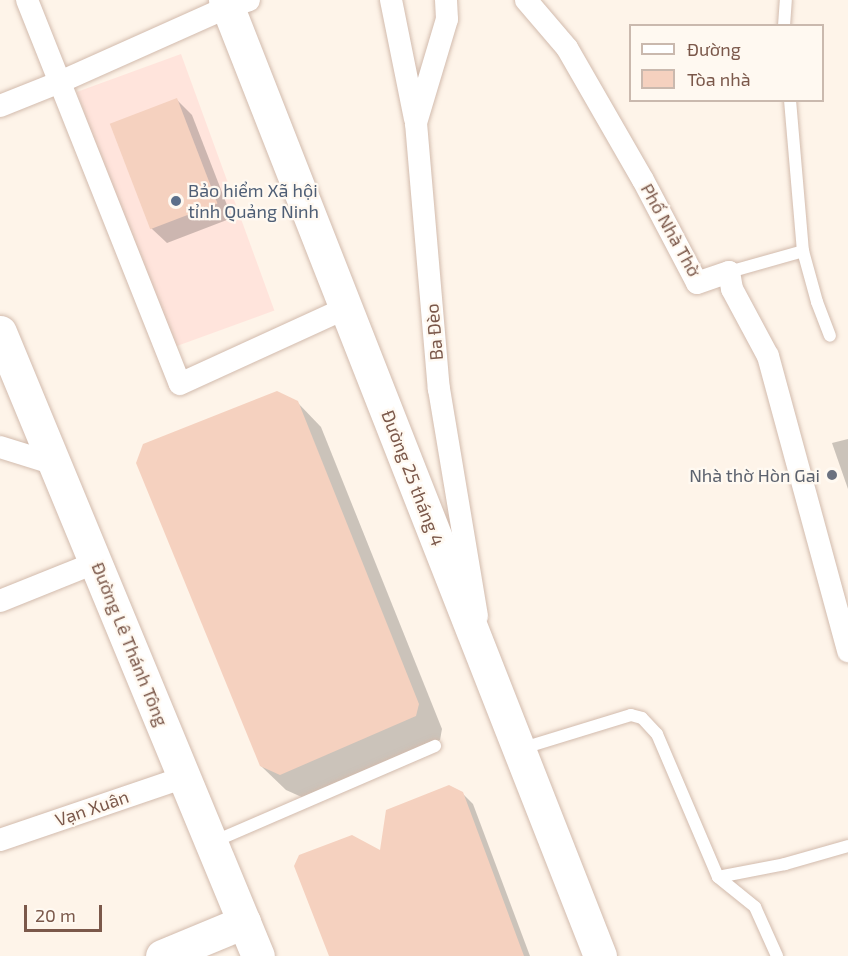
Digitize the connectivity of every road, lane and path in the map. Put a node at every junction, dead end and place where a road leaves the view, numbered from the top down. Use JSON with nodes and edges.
{"nodes":[{"id":1,"x":27,"y":0,"type":"edge"},
{"id":2,"x":391,"y":0,"type":"edge"},
{"id":3,"x":446,"y":0,"type":"edge"},
{"id":4,"x":526,"y":0,"type":"edge"},
{"id":5,"x":786,"y":0,"type":"edge"},
{"id":6,"x":234,"y":2,"type":"edge"},
{"id":7,"x":784,"y":24,"type":"edge"},
{"id":8,"x":60,"y":82,"type":"junction"},
{"id":9,"x":790,"y":102,"type":"edge"},
{"id":10,"x":0,"y":106,"type":"edge"},
{"id":11,"x":416,"y":123,"type":"junction"},
{"id":12,"x":802,"y":251,"type":"junction"},
{"id":13,"x":729,"y":272,"type":"junction"},
{"id":14,"x":346,"y":308,"type":"junction"},
{"id":15,"x":0,"y":332,"type":"edge"},
{"id":16,"x":830,"y":336,"type":"dead end"},
{"id":17,"x":0,"y":447,"type":"edge"},
{"id":18,"x":55,"y":464,"type":"junction"},
{"id":19,"x":96,"y":562,"type":"junction"},
{"id":20,"x":0,"y":601,"type":"edge"},
{"id":21,"x":848,"y":651,"type":"edge"},
{"id":22,"x":486,"y":664,"type":"junction"},
{"id":23,"x":435,"y":746,"type":"dead end"},
{"id":24,"x":519,"y":750,"type":"junction"},
{"id":25,"x":185,"y":777,"type":"junction"},
{"id":26,"x":0,"y":840,"type":"edge"},
{"id":27,"x":212,"y":843,"type":"junction"},
{"id":28,"x":848,"y":846,"type":"edge"},
{"id":29,"x":718,"y":877,"type":"junction"},
{"id":30,"x":244,"y":922,"type":"junction"},
{"id":31,"x":162,"y":956,"type":"edge"},
{"id":32,"x":258,"y":956,"type":"edge"},
{"id":33,"x":600,"y":956,"type":"edge"},
{"id":34,"x":777,"y":956,"type":"edge"}],
"edges":[{"from":1,"to":8,"type":"street"},
{"from":2,"to":11,"type":"street"},
{"from":3,"to":11,"type":"street","name":"Ba Đèo"},
{"from":4,"to":13,"type":"street","name":"Phố Nhà Thờ"},
{"from":5,"to":7,"type":"lane"},
{"from":6,"to":8,"type":"street"},
{"from":6,"to":14,"type":"street","name":"Đường 25 tháng 4"},
{"from":8,"to":10,"type":"street"},
{"from":8,"to":14,"type":"street"},
{"from":9,"to":12,"type":"lane"},
{"from":11,"to":22,"type":"street","name":"Ba Đèo"},
{"from":12,"to":13,"type":"lane"},
{"from":12,"to":16,"type":"lane"},
{"from":13,"to":21,"type":"street","name":"Phố Nhà Thờ"},
{"from":14,"to":22,"type":"street","name":"Đường 25 tháng 4"},
{"from":15,"to":18,"type":"street","name":"Đường Lê Thánh Tông"},
{"from":17,"to":18,"type":"street"},
{"from":18,"to":19,"type":"street","name":"Đường Lê Thánh Tông"},
{"from":19,"to":20,"type":"street"},
{"from":19,"to":25,"type":"street","name":"Đường Lê Thánh Tông"},
{"from":22,"to":24,"type":"street","name":"Đường 25 tháng 4"},
{"from":23,"to":27,"type":"lane"},
{"from":24,"to":29,"type":"lane"},
{"from":24,"to":33,"type":"street","name":"Đường 25 tháng 4"},
{"from":25,"to":26,"type":"street","name":"Vạn Xuân"},
{"from":25,"to":27,"type":"street","name":"Đường Lê Thánh Tông"},
{"from":27,"to":30,"type":"street","name":"Đường Lê Thánh Tông"},
{"from":28,"to":29,"type":"lane"},
{"from":29,"to":34,"type":"lane"},
{"from":30,"to":31,"type":"street"},
{"from":30,"to":32,"type":"street","name":"Đường Lê Thánh Tông"}]}
